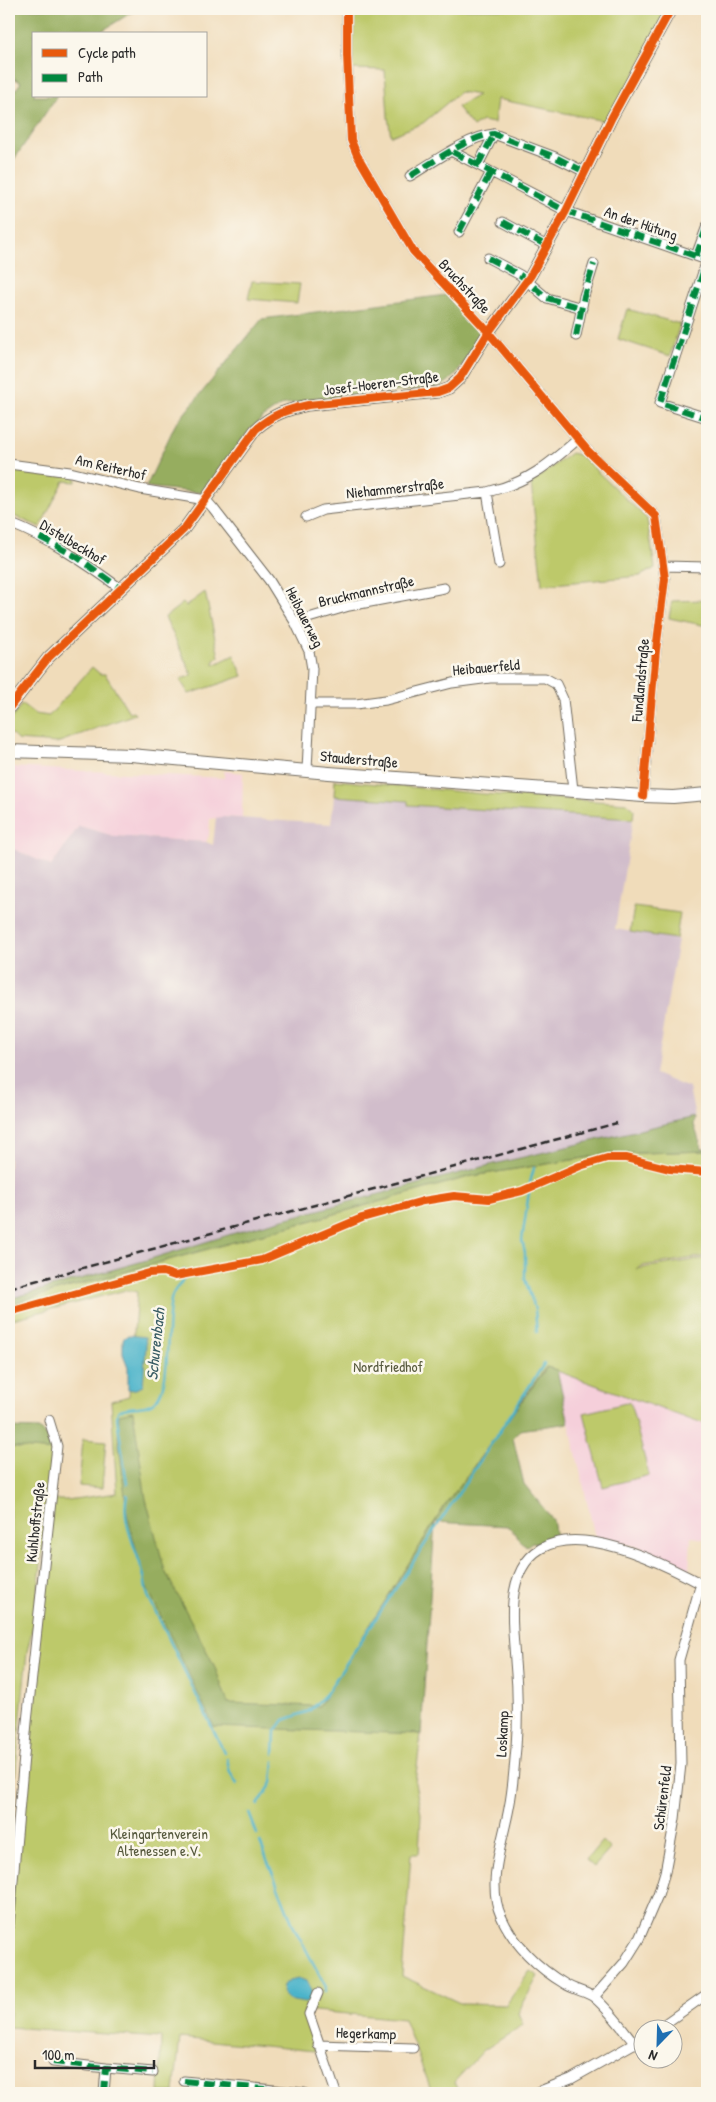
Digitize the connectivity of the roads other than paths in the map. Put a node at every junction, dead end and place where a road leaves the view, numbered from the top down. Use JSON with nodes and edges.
{"nodes":[{"id":1,"x":347,"y":9,"type":"edge"},
{"id":2,"x":671,"y":9,"type":"edge"},
{"id":3,"x":494,"y":134,"type":"junction"},
{"id":4,"x":453,"y":152,"type":"junction"},
{"id":5,"x":478,"y":165,"type":"junction"},
{"id":6,"x":491,"y":172,"type":"junction"},
{"id":7,"x":585,"y":172,"type":"junction"},
{"id":8,"x":410,"y":176,"type":"dead end"},
{"id":9,"x":566,"y":211,"type":"junction"},
{"id":10,"x":503,"y":222,"type":"dead end"},
{"id":11,"x":707,"y":226,"type":"edge"},
{"id":12,"x":459,"y":232,"type":"dead end"},
{"id":13,"x":547,"y":246,"type":"junction"},
{"id":14,"x":696,"y":256,"type":"junction"},
{"id":15,"x":488,"y":258,"type":"dead end"},
{"id":16,"x":707,"y":260,"type":"edge"},
{"id":17,"x":594,"y":264,"type":"dead end"},
{"id":18,"x":527,"y":281,"type":"junction"},
{"id":19,"x":582,"y":308,"type":"junction"},
{"id":20,"x":488,"y":332,"type":"junction"},
{"id":21,"x":576,"y":336,"type":"dead end"},
{"id":22,"x":707,"y":418,"type":"edge"},
{"id":23,"x":577,"y":440,"type":"junction"},
{"id":24,"x":9,"y":464,"type":"edge"},
{"id":25,"x":487,"y":492,"type":"junction"},
{"id":26,"x":206,"y":500,"type":"junction"},
{"id":27,"x":306,"y":517,"type":"dead end"},
{"id":28,"x":9,"y":523,"type":"edge"},
{"id":29,"x":499,"y":564,"type":"dead end"},
{"id":30,"x":664,"y":566,"type":"junction"},
{"id":31,"x":707,"y":567,"type":"edge"},
{"id":32,"x":444,"y":588,"type":"dead end"},
{"id":33,"x":121,"y":589,"type":"junction"},
{"id":34,"x":295,"y":622,"type":"junction"},
{"id":35,"x":310,"y":704,"type":"junction"},
{"id":36,"x":9,"y":708,"type":"edge"},
{"id":37,"x":12,"y":749,"type":"edge"},
{"id":38,"x":307,"y":770,"type":"junction"},
{"id":39,"x":573,"y":790,"type":"junction"},
{"id":40,"x":707,"y":794,"type":"edge"},
{"id":41,"x":643,"y":796,"type":"junction"},
{"id":42,"x":49,"y":1420,"type":"dead end"},
{"id":43,"x":704,"y":1585,"type":"edge"},
{"id":44,"x":9,"y":1926,"type":"edge"},
{"id":45,"x":318,"y":1993,"type":"dead end"},
{"id":46,"x":707,"y":1994,"type":"edge"},
{"id":47,"x":594,"y":1997,"type":"junction"},
{"id":48,"x":670,"y":2020,"type":"edge"},
{"id":49,"x":634,"y":2043,"type":"edge"},
{"id":50,"x":318,"y":2045,"type":"junction"},
{"id":51,"x":634,"y":2045,"type":"edge"},
{"id":52,"x":413,"y":2048,"type":"dead end"},
{"id":53,"x":52,"y":2062,"type":"dead end"},
{"id":54,"x":106,"y":2068,"type":"junction"},
{"id":55,"x":153,"y":2072,"type":"dead end"},
{"id":56,"x":184,"y":2081,"type":"dead end"},
{"id":57,"x":238,"y":2090,"type":"edge"},
{"id":58,"x":104,"y":2093,"type":"edge"},
{"id":59,"x":304,"y":2093,"type":"edge"},
{"id":60,"x":336,"y":2093,"type":"edge"},
{"id":61,"x":535,"y":2093,"type":"edge"}],
"edges":[{"from":1,"to":20,"type":"street","name":"Bruchstraße"},
{"from":2,"to":7,"type":"street","name":"Josef-Hoeren-Straße"},
{"from":3,"to":4,"type":"street"},
{"from":3,"to":5,"type":"street"},
{"from":3,"to":7,"type":"street"},
{"from":4,"to":5,"type":"street","name":"An der Hütung"},
{"from":4,"to":8,"type":"street"},
{"from":5,"to":6,"type":"street","name":"An der Hütung"},
{"from":6,"to":9,"type":"street","name":"An der Hütung"},
{"from":6,"to":12,"type":"street"},
{"from":7,"to":9,"type":"street","name":"Josef-Hoeren-Straße"},
{"from":9,"to":13,"type":"street","name":"Josef-Hoeren-Straße"},
{"from":9,"to":14,"type":"street","name":"An der Hütung"},
{"from":10,"to":13,"type":"street"},
{"from":11,"to":14,"type":"street"},
{"from":13,"to":18,"type":"street","name":"Josef-Hoeren-Straße"},
{"from":14,"to":16,"type":"street","name":"An der Hütung"},
{"from":15,"to":18,"type":"street"},
{"from":16,"to":22,"type":"street","name":"An der Hütung"},
{"from":17,"to":19,"type":"street"},
{"from":18,"to":19,"type":"street"},
{"from":18,"to":20,"type":"street","name":"Josef-Hoeren-Straße"},
{"from":19,"to":21,"type":"street"},
{"from":20,"to":23,"type":"street","name":"Bruchstraße"},
{"from":20,"to":26,"type":"street","name":"Josef-Hoeren-Straße"},
{"from":23,"to":25,"type":"street","name":"Niehammerstraße"},
{"from":23,"to":30,"type":"street","name":"Bruchstraße"},
{"from":24,"to":26,"type":"street","name":"Am Reiterhof"},
{"from":25,"to":27,"type":"street","name":"Niehammerstraße"},
{"from":25,"to":29,"type":"street"},
{"from":26,"to":33,"type":"street","name":"Josef-Hoeren-Straße"},
{"from":26,"to":34,"type":"street","name":"Heibauerweg"},
{"from":28,"to":33,"type":"street","name":"Distelbeckhof"},
{"from":30,"to":31,"type":"street"},
{"from":30,"to":41,"type":"street","name":"Fundlandstraße"},
{"from":32,"to":34,"type":"street","name":"Bruckmannstraße"},
{"from":33,"to":36,"type":"street","name":"Josef-Hoeren-Straße"},
{"from":34,"to":35,"type":"street","name":"Heibauerweg"},
{"from":35,"to":38,"type":"street","name":"Heibauerweg"},
{"from":35,"to":39,"type":"street","name":"Heibauerfeld"},
{"from":37,"to":38,"type":"main road","name":"Stauderstraße"},
{"from":38,"to":39,"type":"main road","name":"Stauderstraße"},
{"from":39,"to":41,"type":"main road","name":"Stauderstraße"},
{"from":40,"to":41,"type":"main road","name":"Stauderstraße"},
{"from":42,"to":44,"type":"street","name":"Kuhlhoffstraße"},
{"from":43,"to":47,"type":"street","name":"Schürenfeld"},
{"from":43,"to":47,"type":"street","name":"Loskamp"},
{"from":45,"to":50,"type":"street","name":"Hegerkamp"},
{"from":46,"to":48,"type":"street"},
{"from":47,"to":49,"type":"street","name":"Loskamp"},
{"from":50,"to":52,"type":"street","name":"Hegerkamp"},
{"from":50,"to":60,"type":"street","name":"Hegerkamp"},
{"from":51,"to":61,"type":"street"},
{"from":53,"to":54,"type":"street"},
{"from":54,"to":55,"type":"street"},
{"from":54,"to":58,"type":"street"},
{"from":56,"to":57,"type":"street"},
{"from":57,"to":59,"type":"street"}]}
